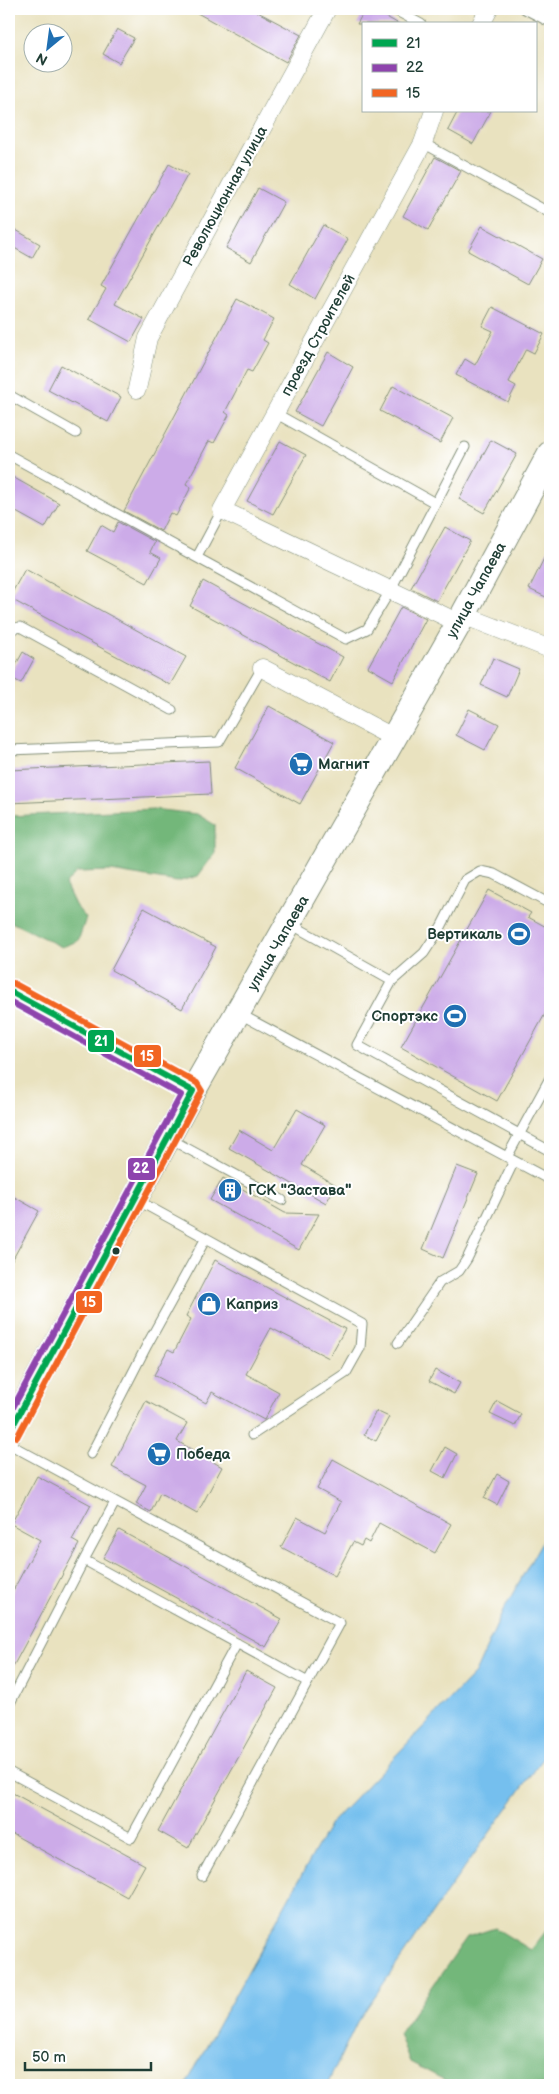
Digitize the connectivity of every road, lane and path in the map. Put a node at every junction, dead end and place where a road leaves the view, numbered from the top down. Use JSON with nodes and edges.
{"nodes":[{"id":1,"x":328,"y":9,"type":"edge"},
{"id":2,"x":393,"y":9,"type":"edge"},
{"id":3,"x":489,"y":9,"type":"edge"},
{"id":4,"x":525,"y":9,"type":"edge"},
{"id":5,"x":417,"y":22,"type":"edge"},
{"id":6,"x":482,"y":22,"type":"edge"},
{"id":7,"x":550,"y":22,"type":"edge"},
{"id":8,"x":434,"y":112,"type":"edge"},
{"id":9,"x":423,"y":143,"type":"junction"},
{"id":10,"x":550,"y":213,"type":"edge"},
{"id":11,"x":137,"y":389,"type":"dead end"},
{"id":12,"x":9,"y":395,"type":"edge"},
{"id":13,"x":275,"y":413,"type":"junction"},
{"id":14,"x":76,"y":433,"type":"dead end"},
{"id":15,"x":465,"y":447,"type":"dead end"},
{"id":16,"x":550,"y":454,"type":"edge"},
{"id":17,"x":9,"y":455,"type":"edge"},
{"id":18,"x":435,"y":502,"type":"junction"},
{"id":19,"x":222,"y":510,"type":"junction"},
{"id":20,"x":197,"y":557,"type":"junction"},
{"id":21,"x":390,"y":591,"type":"junction"},
{"id":22,"x":461,"y":619,"type":"junction"},
{"id":23,"x":9,"y":633,"type":"edge"},
{"id":24,"x":550,"y":649,"type":"edge"},
{"id":25,"x":262,"y":668,"type":"joint"},
{"id":26,"x":172,"y":710,"type":"dead end"},
{"id":27,"x":394,"y":738,"type":"junction"},
{"id":28,"x":9,"y":750,"type":"edge"},
{"id":29,"x":550,"y":904,"type":"edge"},
{"id":30,"x":289,"y":922,"type":"junction"},
{"id":31,"x":392,"y":981,"type":"junction"},
{"id":32,"x":9,"y":990,"type":"edge"},
{"id":33,"x":237,"y":1013,"type":"junction"},
{"id":34,"x":550,"y":1078,"type":"edge"},
{"id":35,"x":193,"y":1091,"type":"junction"},
{"id":36,"x":519,"y":1134,"type":"junction"},
{"id":37,"x":168,"y":1138,"type":"junction"},
{"id":38,"x":550,"y":1152,"type":"edge"},
{"id":39,"x":510,"y":1159,"type":"junction"},
{"id":40,"x":550,"y":1180,"type":"edge"},
{"id":41,"x":135,"y":1199,"type":"junction"},
{"id":42,"x":282,"y":1200,"type":"dead end"},
{"id":43,"x":206,"y":1238,"type":"junction"},
{"id":44,"x":398,"y":1343,"type":"dead end"},
{"id":45,"x":9,"y":1433,"type":"edge"},
{"id":46,"x":252,"y":1435,"type":"dead end"},
{"id":47,"x":9,"y":1444,"type":"edge"},
{"id":48,"x":91,"y":1454,"type":"dead end"},
{"id":49,"x":115,"y":1502,"type":"junction"},
{"id":50,"x":84,"y":1560,"type":"junction"},
{"id":51,"x":237,"y":1643,"type":"junction"},
{"id":52,"x":308,"y":1682,"type":"junction"},
{"id":53,"x":9,"y":1705,"type":"edge"},
{"id":54,"x":9,"y":1772,"type":"edge"},
{"id":55,"x":202,"y":1876,"type":"dead end"}],
"edges":[{"from":1,"to":11,"type":"street","name":"Революционная улица"},
{"from":2,"to":5,"type":"lane"},
{"from":3,"to":6,"type":"street"},
{"from":4,"to":7,"type":"lane"},
{"from":8,"to":9,"type":"street","name":"проезд Строителей"},
{"from":9,"to":10,"type":"lane"},
{"from":9,"to":13,"type":"street","name":"проезд Строителей"},
{"from":12,"to":14,"type":"lane"},
{"from":13,"to":18,"type":"lane"},
{"from":13,"to":19,"type":"street","name":"проезд Строителей"},
{"from":15,"to":18,"type":"lane"},
{"from":16,"to":22,"type":"street","name":"улица Чапаева"},
{"from":17,"to":20,"type":"lane"},
{"from":18,"to":21,"type":"lane"},
{"from":19,"to":20,"type":"lane","name":"проезд Строителей"},
{"from":19,"to":21,"type":"street"},
{"from":20,"to":21,"type":"lane"},
{"from":21,"to":22,"type":"street"},
{"from":22,"to":24,"type":"street"},
{"from":22,"to":27,"type":"street","name":"улица Чапаева"},
{"from":23,"to":26,"type":"lane"},
{"from":25,"to":27,"type":"street"},
{"from":25,"to":28,"type":"lane"},
{"from":27,"to":30,"type":"street","name":"улица Чапаева"},
{"from":29,"to":31,"type":"lane"},
{"from":30,"to":31,"type":"lane"},
{"from":30,"to":33,"type":"street","name":"улица Чапаева"},
{"from":31,"to":36,"type":"lane"},
{"from":32,"to":35,"type":"street"},
{"from":33,"to":35,"type":"street","name":"улица Чапаева"},
{"from":33,"to":39,"type":"lane"},
{"from":34,"to":36,"type":"lane"},
{"from":35,"to":37,"type":"street","name":"улица Чапаева"},
{"from":36,"to":38,"type":"lane"},
{"from":36,"to":39,"type":"lane"},
{"from":37,"to":41,"type":"street","name":"улица Чапаева"},
{"from":37,"to":42,"type":"lane"},
{"from":39,"to":40,"type":"lane"},
{"from":39,"to":44,"type":"lane"},
{"from":41,"to":43,"type":"lane"},
{"from":41,"to":45,"type":"street","name":"улица Чапаева"},
{"from":43,"to":46,"type":"lane"},
{"from":43,"to":48,"type":"lane"},
{"from":47,"to":49,"type":"lane"},
{"from":49,"to":50,"type":"lane"},
{"from":49,"to":52,"type":"lane"},
{"from":50,"to":51,"type":"lane"},
{"from":50,"to":53,"type":"lane"},
{"from":51,"to":52,"type":"lane"},
{"from":51,"to":54,"type":"lane"},
{"from":52,"to":55,"type":"lane"}]}
